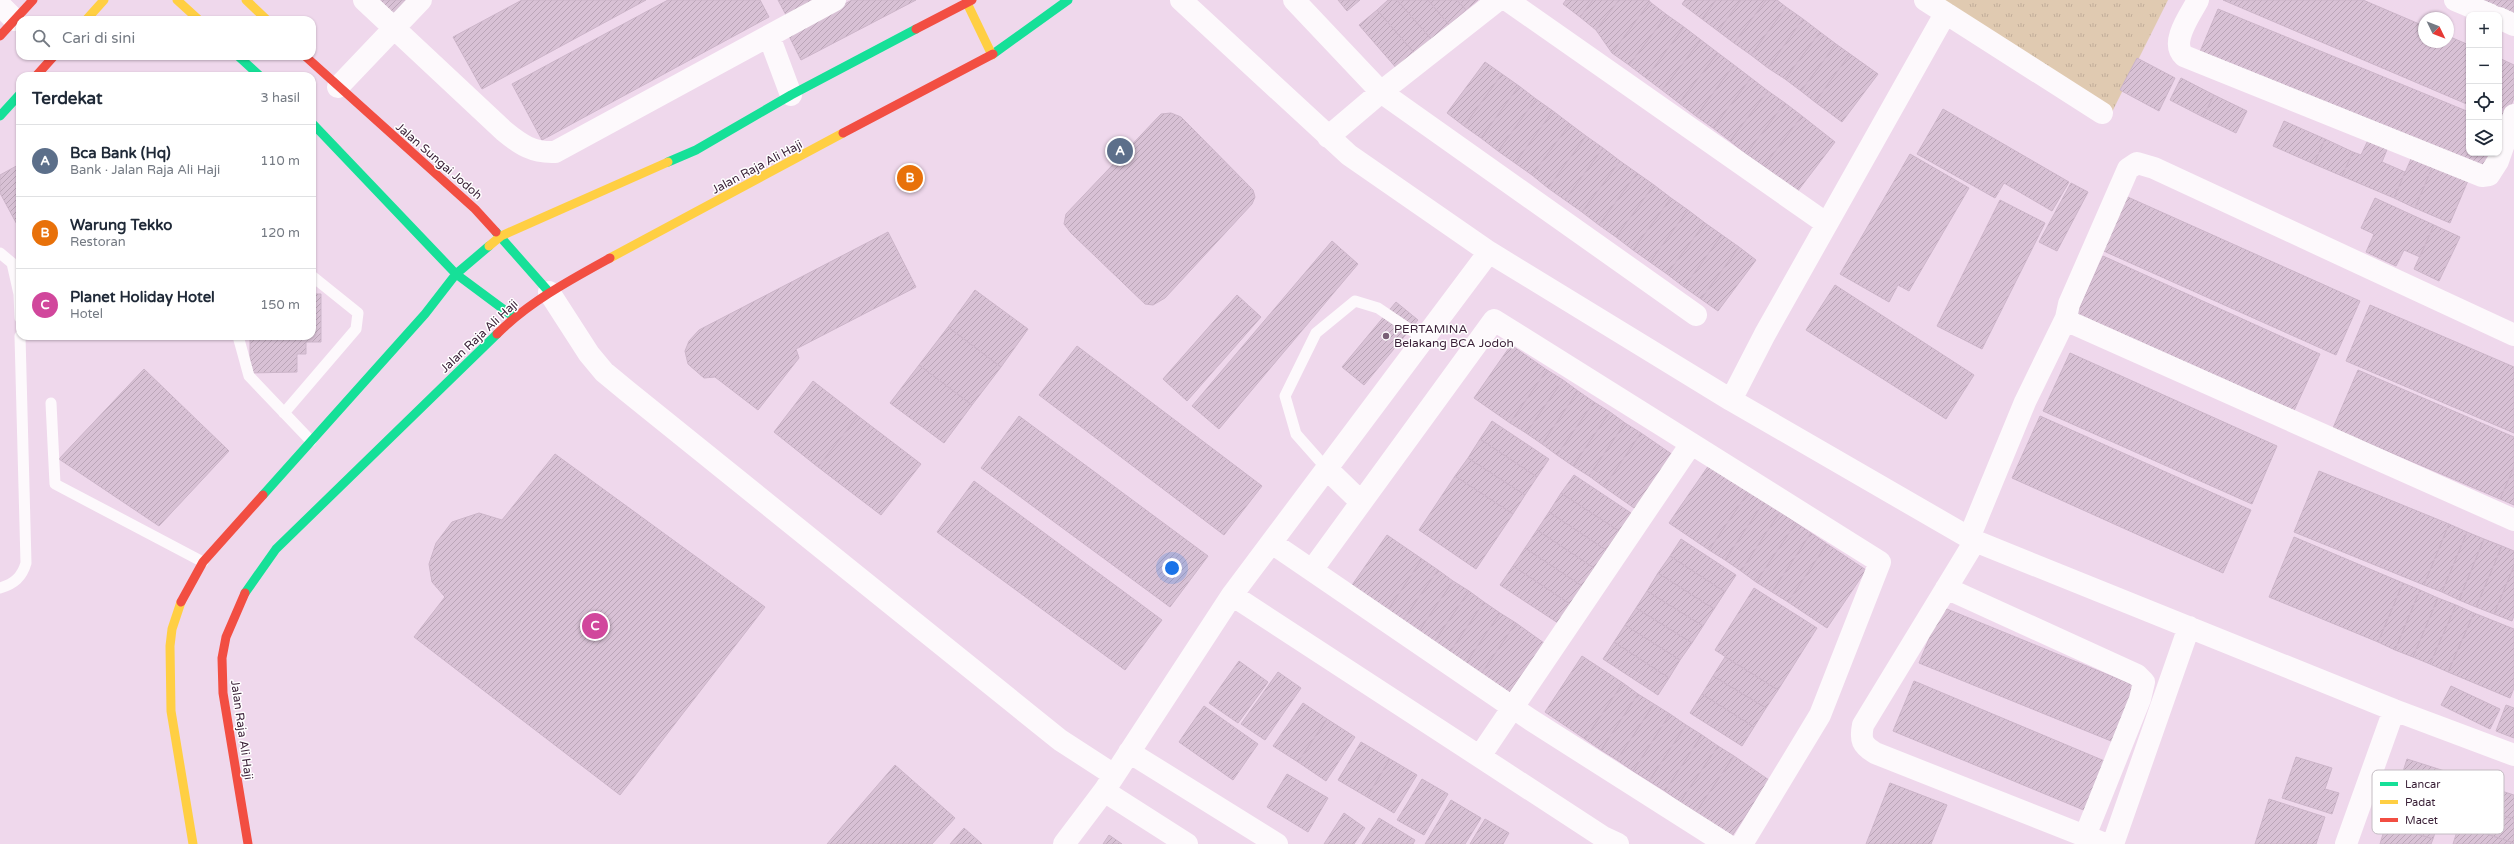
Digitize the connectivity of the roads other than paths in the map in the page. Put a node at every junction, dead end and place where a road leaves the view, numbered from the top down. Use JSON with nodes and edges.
{"nodes":[{"id":1,"x":33,"y":0,"type":"edge"},
{"id":2,"x":104,"y":0,"type":"edge"},
{"id":3,"x":176,"y":0,"type":"edge"},
{"id":4,"x":246,"y":0,"type":"edge"},
{"id":5,"x":364,"y":0,"type":"edge"},
{"id":6,"x":421,"y":0,"type":"edge"},
{"id":7,"x":835,"y":0,"type":"edge"},
{"id":8,"x":1068,"y":0,"type":"edge"},
{"id":9,"x":1181,"y":0,"type":"edge"},
{"id":10,"x":1294,"y":0,"type":"edge"},
{"id":11,"x":1498,"y":0,"type":"edge"},
{"id":12,"x":1507,"y":0,"type":"edge"},
{"id":13,"x":1925,"y":0,"type":"edge"},
{"id":14,"x":2198,"y":0,"type":"edge"},
{"id":15,"x":2455,"y":0,"type":"edge"},
{"id":16,"x":969,"y":2,"type":"edge"},
{"id":17,"x":2484,"y":12,"type":"edge"},
{"id":18,"x":7,"y":13,"type":"edge"},
{"id":19,"x":1945,"y":14,"type":"junction"},
{"id":20,"x":90,"y":16,"type":"edge"},
{"id":21,"x":194,"y":16,"type":"edge"},
{"id":22,"x":263,"y":16,"type":"edge"},
{"id":23,"x":2502,"y":19,"type":"edge"},
{"id":24,"x":2514,"y":25,"type":"edge"},
{"id":25,"x":396,"y":28,"type":"junction"},
{"id":26,"x":0,"y":36,"type":"edge"},
{"id":27,"x":769,"y":36,"type":"junction"},
{"id":28,"x":992,"y":55,"type":"junction"},
{"id":29,"x":50,"y":60,"type":"edge"},
{"id":30,"x":242,"y":60,"type":"edge"},
{"id":31,"x":309,"y":60,"type":"edge"},
{"id":32,"x":40,"y":72,"type":"edge"},
{"id":33,"x":256,"y":72,"type":"edge"},
{"id":34,"x":338,"y":87,"type":"junction"},
{"id":35,"x":1381,"y":92,"type":"junction"},
{"id":36,"x":791,"y":95,"type":"junction"},
{"id":37,"x":16,"y":98,"type":"edge"},
{"id":38,"x":2102,"y":113,"type":"dead end"},
{"id":39,"x":2514,"y":115,"type":"edge"},
{"id":40,"x":0,"y":116,"type":"edge"},
{"id":41,"x":316,"y":127,"type":"edge"},
{"id":42,"x":1328,"y":137,"type":"junction"},
{"id":43,"x":1827,"y":224,"type":"junction"},
{"id":44,"x":501,"y":236,"type":"junction"},
{"id":45,"x":1489,"y":252,"type":"junction"},
{"id":46,"x":0,"y":253,"type":"edge"},
{"id":47,"x":456,"y":274,"type":"junction"},
{"id":48,"x":316,"y":279,"type":"edge"},
{"id":49,"x":16,"y":281,"type":"edge"},
{"id":50,"x":550,"y":292,"type":"junction"},
{"id":51,"x":514,"y":316,"type":"junction"},
{"id":52,"x":1696,"y":316,"type":"dead end"},
{"id":53,"x":2066,"y":318,"type":"junction"},
{"id":54,"x":2514,"y":335,"type":"edge"},
{"id":55,"x":1424,"y":339,"type":"junction"},
{"id":56,"x":20,"y":340,"type":"edge"},
{"id":57,"x":239,"y":340,"type":"edge"},
{"id":58,"x":1731,"y":400,"type":"junction"},
{"id":59,"x":51,"y":403,"type":"dead end"},
{"id":60,"x":284,"y":413,"type":"junction"},
{"id":61,"x":311,"y":441,"type":"junction"},
{"id":62,"x":1691,"y":444,"type":"junction"},
{"id":63,"x":1327,"y":469,"type":"junction"},
{"id":64,"x":1361,"y":502,"type":"junction"},
{"id":65,"x":2514,"y":520,"type":"edge"},
{"id":66,"x":1972,"y":540,"type":"junction"},
{"id":67,"x":1272,"y":542,"type":"junction"},
{"id":68,"x":203,"y":562,"type":"junction"},
{"id":69,"x":1312,"y":570,"type":"junction"},
{"id":70,"x":0,"y":588,"type":"edge"},
{"id":71,"x":1946,"y":588,"type":"junction"},
{"id":72,"x":1232,"y":595,"type":"junction"},
{"id":73,"x":2189,"y":627,"type":"junction"},
{"id":74,"x":1513,"y":708,"type":"junction"},
{"id":75,"x":2394,"y":710,"type":"junction"},
{"id":76,"x":1129,"y":752,"type":"junction"},
{"id":77,"x":2514,"y":755,"type":"edge"},
{"id":78,"x":1480,"y":756,"type":"junction"},
{"id":79,"x":2373,"y":770,"type":"edge"},
{"id":80,"x":2372,"y":771,"type":"edge"},
{"id":81,"x":1109,"y":783,"type":"junction"},
{"id":82,"x":2085,"y":836,"type":"junction"},
{"id":83,"x":193,"y":844,"type":"edge"},
{"id":84,"x":248,"y":844,"type":"edge"},
{"id":85,"x":1064,"y":844,"type":"edge"},
{"id":86,"x":1187,"y":844,"type":"edge"},
{"id":87,"x":1277,"y":844,"type":"edge"},
{"id":88,"x":1618,"y":844,"type":"edge"},
{"id":89,"x":1726,"y":844,"type":"edge"},
{"id":90,"x":1742,"y":844,"type":"edge"},
{"id":91,"x":2105,"y":844,"type":"edge"},
{"id":92,"x":2113,"y":844,"type":"edge"},
{"id":93,"x":2346,"y":844,"type":"edge"}],
"edges":[{"from":1,"to":18,"type":"main road"},
{"from":2,"to":20,"type":"main road"},
{"from":3,"to":21,"type":"main road"},
{"from":4,"to":22,"type":"main road"},
{"from":5,"to":25,"type":"street"},
{"from":6,"to":25,"type":"street"},
{"from":7,"to":27,"type":"street"},
{"from":8,"to":28,"type":"main road","name":"Jalan Raja Ali Haji"},
{"from":9,"to":42,"type":"street"},
{"from":10,"to":35,"type":"street"},
{"from":11,"to":35,"type":"street"},
{"from":12,"to":43,"type":"street"},
{"from":13,"to":19,"type":"street"},
{"from":14,"to":39,"type":"street"},
{"from":15,"to":17,"type":"street"},
{"from":16,"to":28,"type":"main road"},
{"from":16,"to":36,"type":"main road"},
{"from":18,"to":26,"type":"main road"},
{"from":19,"to":38,"type":"street"},
{"from":19,"to":43,"type":"street"},
{"from":23,"to":24,"type":"street"},
{"from":25,"to":27,"type":"street"},
{"from":25,"to":34,"type":"street"},
{"from":27,"to":36,"type":"street"},
{"from":28,"to":50,"type":"main road","name":"Jalan Raja Ali Haji"},
{"from":29,"to":32,"type":"main road"},
{"from":30,"to":33,"type":"main road"},
{"from":31,"to":34,"type":"main road","name":"Jalan Sungai Jodoh"},
{"from":34,"to":44,"type":"main road","name":"Jalan Sungai Jodoh"},
{"from":35,"to":42,"type":"street"},
{"from":35,"to":52,"type":"street"},
{"from":36,"to":44,"type":"main road"},
{"from":37,"to":40,"type":"main road"},
{"from":41,"to":47,"type":"main road"},
{"from":42,"to":45,"type":"street"},
{"from":43,"to":58,"type":"street"},
{"from":44,"to":47,"type":"main road"},
{"from":44,"to":50,"type":"main road","name":"Jalan Sungai Jodoh"},
{"from":45,"to":55,"type":"street"},
{"from":45,"to":58,"type":"street"},
{"from":46,"to":49,"type":"lane"},
{"from":47,"to":51,"type":"main road"},
{"from":47,"to":61,"type":"main road"},
{"from":48,"to":60,"type":"lane"},
{"from":50,"to":51,"type":"main road","name":"Jalan Raja Ali Haji"},
{"from":50,"to":81,"type":"street"},
{"from":51,"to":84,"type":"main road","name":"Jalan Raja Ali Haji"},
{"from":53,"to":54,"type":"street"},
{"from":53,"to":65,"type":"street"},
{"from":53,"to":66,"type":"street"},
{"from":55,"to":63,"type":"street"},
{"from":55,"to":63,"type":"lane"},
{"from":56,"to":70,"type":"lane"},
{"from":57,"to":60,"type":"lane"},
{"from":58,"to":66,"type":"street"},
{"from":59,"to":68,"type":"lane"},
{"from":60,"to":61,"type":"lane"},
{"from":61,"to":68,"type":"main road"},
{"from":62,"to":64,"type":"street"},
{"from":62,"to":74,"type":"street"},
{"from":62,"to":90,"type":"street"},
{"from":63,"to":64,"type":"street"},
{"from":63,"to":67,"type":"street"},
{"from":64,"to":69,"type":"street"},
{"from":66,"to":71,"type":"street"},
{"from":66,"to":73,"type":"street"},
{"from":67,"to":69,"type":"street"},
{"from":67,"to":72,"type":"street"},
{"from":68,"to":83,"type":"main road"},
{"from":69,"to":74,"type":"street"},
{"from":71,"to":82,"type":"street"},
{"from":71,"to":82,"type":"street"},
{"from":72,"to":76,"type":"street"},
{"from":72,"to":78,"type":"street"},
{"from":73,"to":75,"type":"street"},
{"from":73,"to":92,"type":"street"},
{"from":74,"to":78,"type":"street"},
{"from":74,"to":89,"type":"street"},
{"from":75,"to":77,"type":"street"},
{"from":75,"to":79,"type":"street"},
{"from":76,"to":81,"type":"street"},
{"from":76,"to":87,"type":"street"},
{"from":78,"to":88,"type":"street"},
{"from":80,"to":93,"type":"street"},
{"from":81,"to":85,"type":"street"},
{"from":81,"to":86,"type":"street"},
{"from":82,"to":91,"type":"street"}]}
